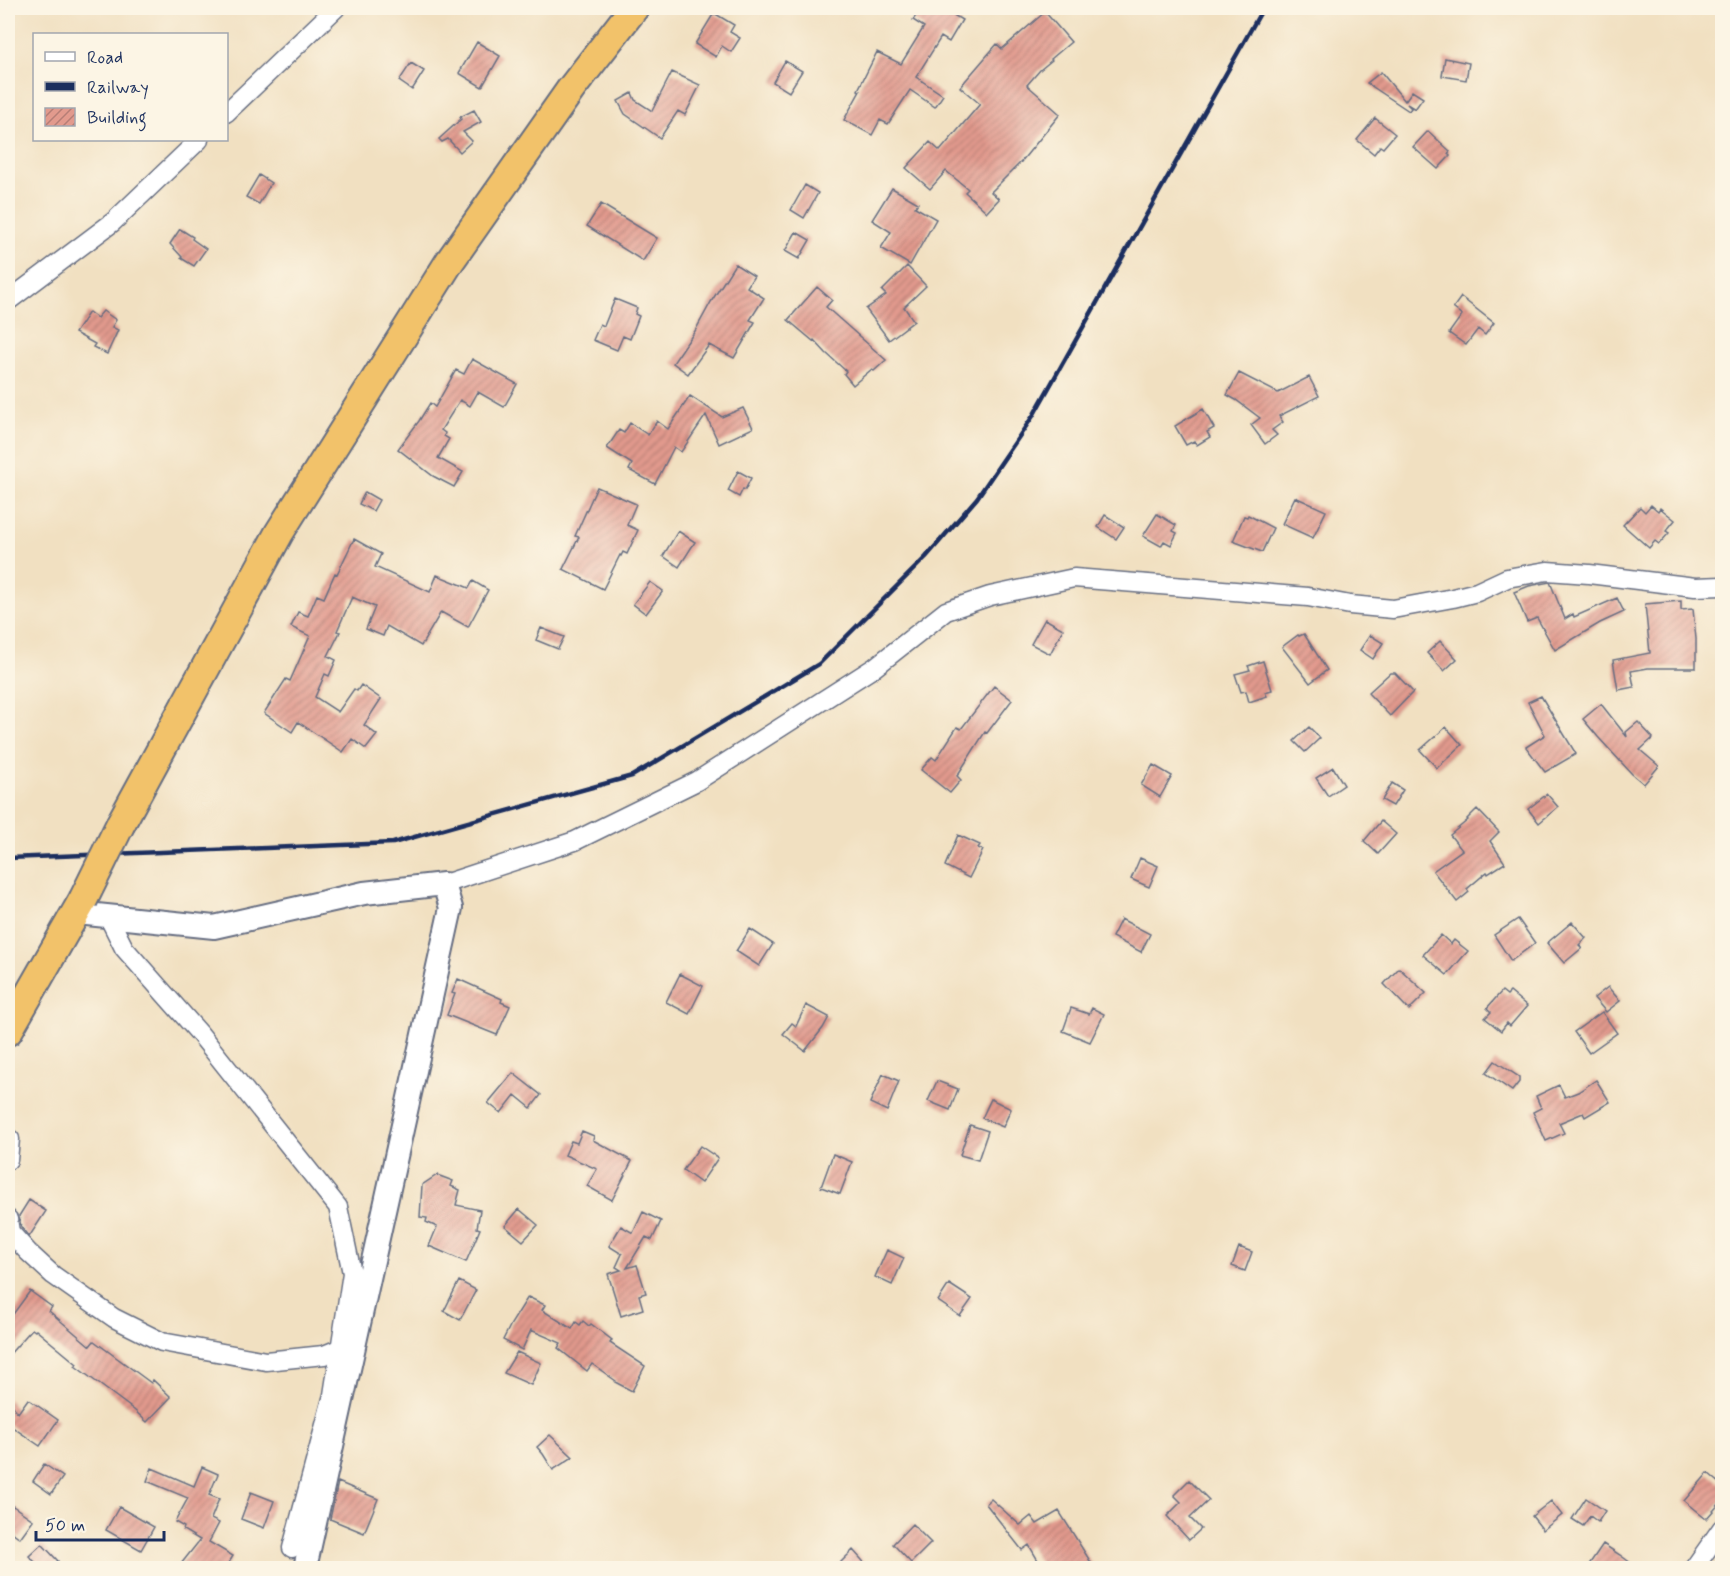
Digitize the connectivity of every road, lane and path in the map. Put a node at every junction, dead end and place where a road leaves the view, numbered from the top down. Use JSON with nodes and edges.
{"nodes":[{"id":1,"x":336,"y":8,"type":"edge"},
{"id":2,"x":634,"y":8,"type":"edge"},
{"id":3,"x":228,"y":111,"type":"edge"},
{"id":4,"x":198,"y":141,"type":"edge"},
{"id":5,"x":8,"y":301,"type":"edge"},
{"id":6,"x":1722,"y":586,"type":"edge"},
{"id":7,"x":444,"y":884,"type":"junction"},
{"id":8,"x":80,"y":906,"type":"junction"},
{"id":9,"x":108,"y":916,"type":"junction"},
{"id":10,"x":10,"y":1023,"type":"edge"},
{"id":11,"x":10,"y":1139,"type":"dead end"},
{"id":12,"x":8,"y":1160,"type":"edge"},
{"id":13,"x":8,"y":1219,"type":"edge"},
{"id":14,"x":341,"y":1348,"type":"junction"},
{"id":15,"x":1722,"y":1528,"type":"edge"},
{"id":16,"x":292,"y":1548,"type":"dead end"},
{"id":17,"x":305,"y":1569,"type":"edge"},
{"id":18,"x":1694,"y":1569,"type":"edge"}],
"edges":[{"from":1,"to":3,"type":"street"},
{"from":2,"to":8,"type":"highway","bridge":true},
{"from":4,"to":5,"type":"street"},
{"from":6,"to":7,"type":"street"},
{"from":7,"to":9,"type":"street"},
{"from":7,"to":17,"type":"street"},
{"from":8,"to":9,"type":"street"},
{"from":8,"to":10,"type":"highway"},
{"from":9,"to":14,"type":"street"},
{"from":11,"to":12,"type":"street"},
{"from":13,"to":14,"type":"street"},
{"from":14,"to":16,"type":"street"},
{"from":15,"to":18,"type":"street"}]}
